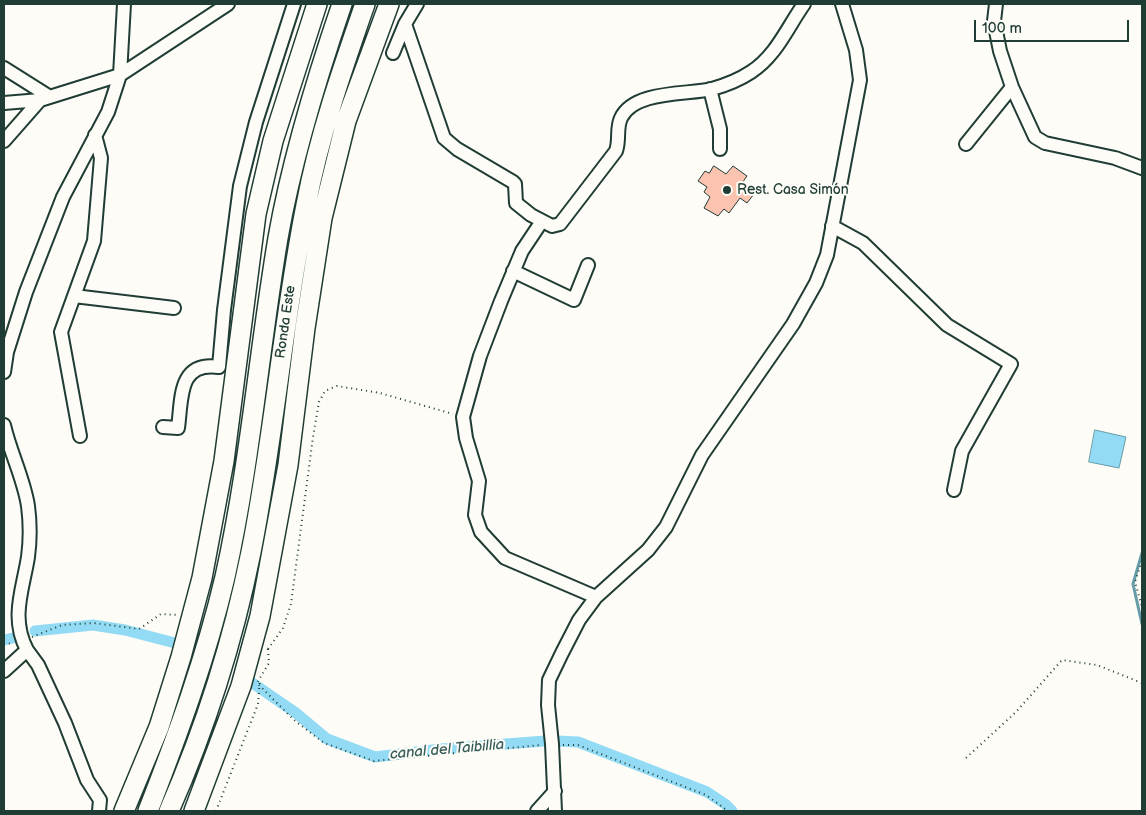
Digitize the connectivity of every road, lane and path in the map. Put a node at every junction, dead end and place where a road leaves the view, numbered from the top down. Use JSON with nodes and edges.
{"nodes":[{"id":1,"x":124,"y":4,"type":"edge"},
{"id":2,"x":228,"y":4,"type":"edge"},
{"id":3,"x":294,"y":4,"type":"edge"},
{"id":4,"x":317,"y":4,"type":"edge"},
{"id":5,"x":333,"y":4,"type":"edge"},
{"id":6,"x":342,"y":4,"type":"edge"},
{"id":7,"x":389,"y":4,"type":"edge"},
{"id":8,"x":417,"y":4,"type":"edge"},
{"id":9,"x":804,"y":4,"type":"edge"},
{"id":10,"x":842,"y":4,"type":"edge"},
{"id":11,"x":996,"y":4,"type":"edge"},
{"id":12,"x":364,"y":7,"type":"edge"},
{"id":13,"x":405,"y":24,"type":"junction"},
{"id":14,"x":393,"y":53,"type":"dead end"},
{"id":15,"x":4,"y":68,"type":"edge"},
{"id":16,"x":120,"y":75,"type":"junction"},
{"id":17,"x":1012,"y":87,"type":"junction"},
{"id":18,"x":710,"y":89,"type":"junction"},
{"id":19,"x":45,"y":98,"type":"junction"},
{"id":20,"x":4,"y":103,"type":"edge"},
{"id":21,"x":95,"y":135,"type":"junction"},
{"id":22,"x":301,"y":136,"type":"junction"},
{"id":23,"x":4,"y":141,"type":"edge"},
{"id":24,"x":966,"y":144,"type":"dead end"},
{"id":25,"x":720,"y":148,"type":"dead end"},
{"id":26,"x":1142,"y":168,"type":"edge"},
{"id":27,"x":542,"y":221,"type":"junction"},
{"id":28,"x":832,"y":226,"type":"junction"},
{"id":29,"x":588,"y":265,"type":"dead end"},
{"id":30,"x":514,"y":272,"type":"junction"},
{"id":31,"x":74,"y":296,"type":"junction"},
{"id":32,"x":174,"y":308,"type":"dead end"},
{"id":33,"x":4,"y":372,"type":"edge"},
{"id":34,"x":463,"y":417,"type":"junction"},
{"id":35,"x":4,"y":425,"type":"edge"},
{"id":36,"x":162,"y":427,"type":"dead end"},
{"id":37,"x":80,"y":436,"type":"dead end"},
{"id":38,"x":954,"y":490,"type":"dead end"},
{"id":39,"x":1142,"y":561,"type":"edge"},
{"id":40,"x":596,"y":597,"type":"junction"},
{"id":41,"x":1142,"y":607,"type":"edge"},
{"id":42,"x":184,"y":624,"type":"junction"},
{"id":43,"x":25,"y":645,"type":"junction"},
{"id":44,"x":268,"y":649,"type":"junction"},
{"id":45,"x":256,"y":652,"type":"junction"},
{"id":46,"x":4,"y":671,"type":"edge"},
{"id":47,"x":260,"y":679,"type":"junction"},
{"id":48,"x":1142,"y":683,"type":"edge"},
{"id":49,"x":249,"y":685,"type":"junction"},
{"id":50,"x":552,"y":744,"type":"junction"},
{"id":51,"x":966,"y":758,"type":"dead end"},
{"id":52,"x":556,"y":791,"type":"junction"},
{"id":53,"x":99,"y":811,"type":"edge"},
{"id":54,"x":124,"y":811,"type":"edge"},
{"id":55,"x":148,"y":811,"type":"edge"},
{"id":56,"x":169,"y":811,"type":"edge"},
{"id":57,"x":194,"y":811,"type":"edge"},
{"id":58,"x":216,"y":811,"type":"edge"},
{"id":59,"x":537,"y":811,"type":"edge"},
{"id":60,"x":555,"y":811,"type":"edge"},
{"id":61,"x":728,"y":811,"type":"edge"}],
"edges":[{"from":1,"to":16,"type":"street"},
{"from":2,"to":16,"type":"street"},
{"from":3,"to":36,"type":"street"},
{"from":4,"to":42,"type":"highway"},
{"from":5,"to":22,"type":"highway"},
{"from":6,"to":22,"type":"highway","name":"Ronda Este"},
{"from":7,"to":45,"type":"highway"},
{"from":8,"to":13,"type":"street"},
{"from":9,"to":18,"type":"street"},
{"from":10,"to":28,"type":"street"},
{"from":11,"to":17,"type":"street"},
{"from":12,"to":56,"type":"highway","name":"Ronda Este"},
{"from":13,"to":14,"type":"street"},
{"from":13,"to":27,"type":"street"},
{"from":15,"to":19,"type":"street"},
{"from":16,"to":19,"type":"street"},
{"from":16,"to":21,"type":"street"},
{"from":17,"to":24,"type":"street"},
{"from":17,"to":26,"type":"street"},
{"from":18,"to":25,"type":"street"},
{"from":18,"to":27,"type":"street"},
{"from":19,"to":20,"type":"street"},
{"from":19,"to":23,"type":"street"},
{"from":21,"to":31,"type":"street"},
{"from":21,"to":33,"type":"street"},
{"from":22,"to":55,"type":"highway","name":"Ronda Este"},
{"from":27,"to":30,"type":"street"},
{"from":28,"to":38,"type":"street"},
{"from":28,"to":40,"type":"street"},
{"from":29,"to":30,"type":"street"},
{"from":30,"to":34,"type":"street"},
{"from":31,"to":32,"type":"street"},
{"from":31,"to":37,"type":"street"},
{"from":34,"to":40,"type":"street"},
{"from":34,"to":44,"type":"path"},
{"from":35,"to":43,"type":"street"},
{"from":39,"to":41,"type":"path"},
{"from":40,"to":50,"type":"street"},
{"from":42,"to":43,"type":"path"},
{"from":42,"to":54,"type":"highway"},
{"from":43,"to":46,"type":"street"},
{"from":43,"to":53,"type":"street"},
{"from":44,"to":45,"type":"path"},
{"from":44,"to":47,"type":"path"},
{"from":45,"to":49,"type":"highway"},
{"from":47,"to":49,"type":"path"},
{"from":47,"to":58,"type":"path"},
{"from":48,"to":51,"type":"path"},
{"from":49,"to":50,"type":"path"},
{"from":49,"to":57,"type":"highway"},
{"from":50,"to":52,"type":"street"},
{"from":50,"to":61,"type":"path"},
{"from":52,"to":59,"type":"street"},
{"from":52,"to":60,"type":"street"}]}
